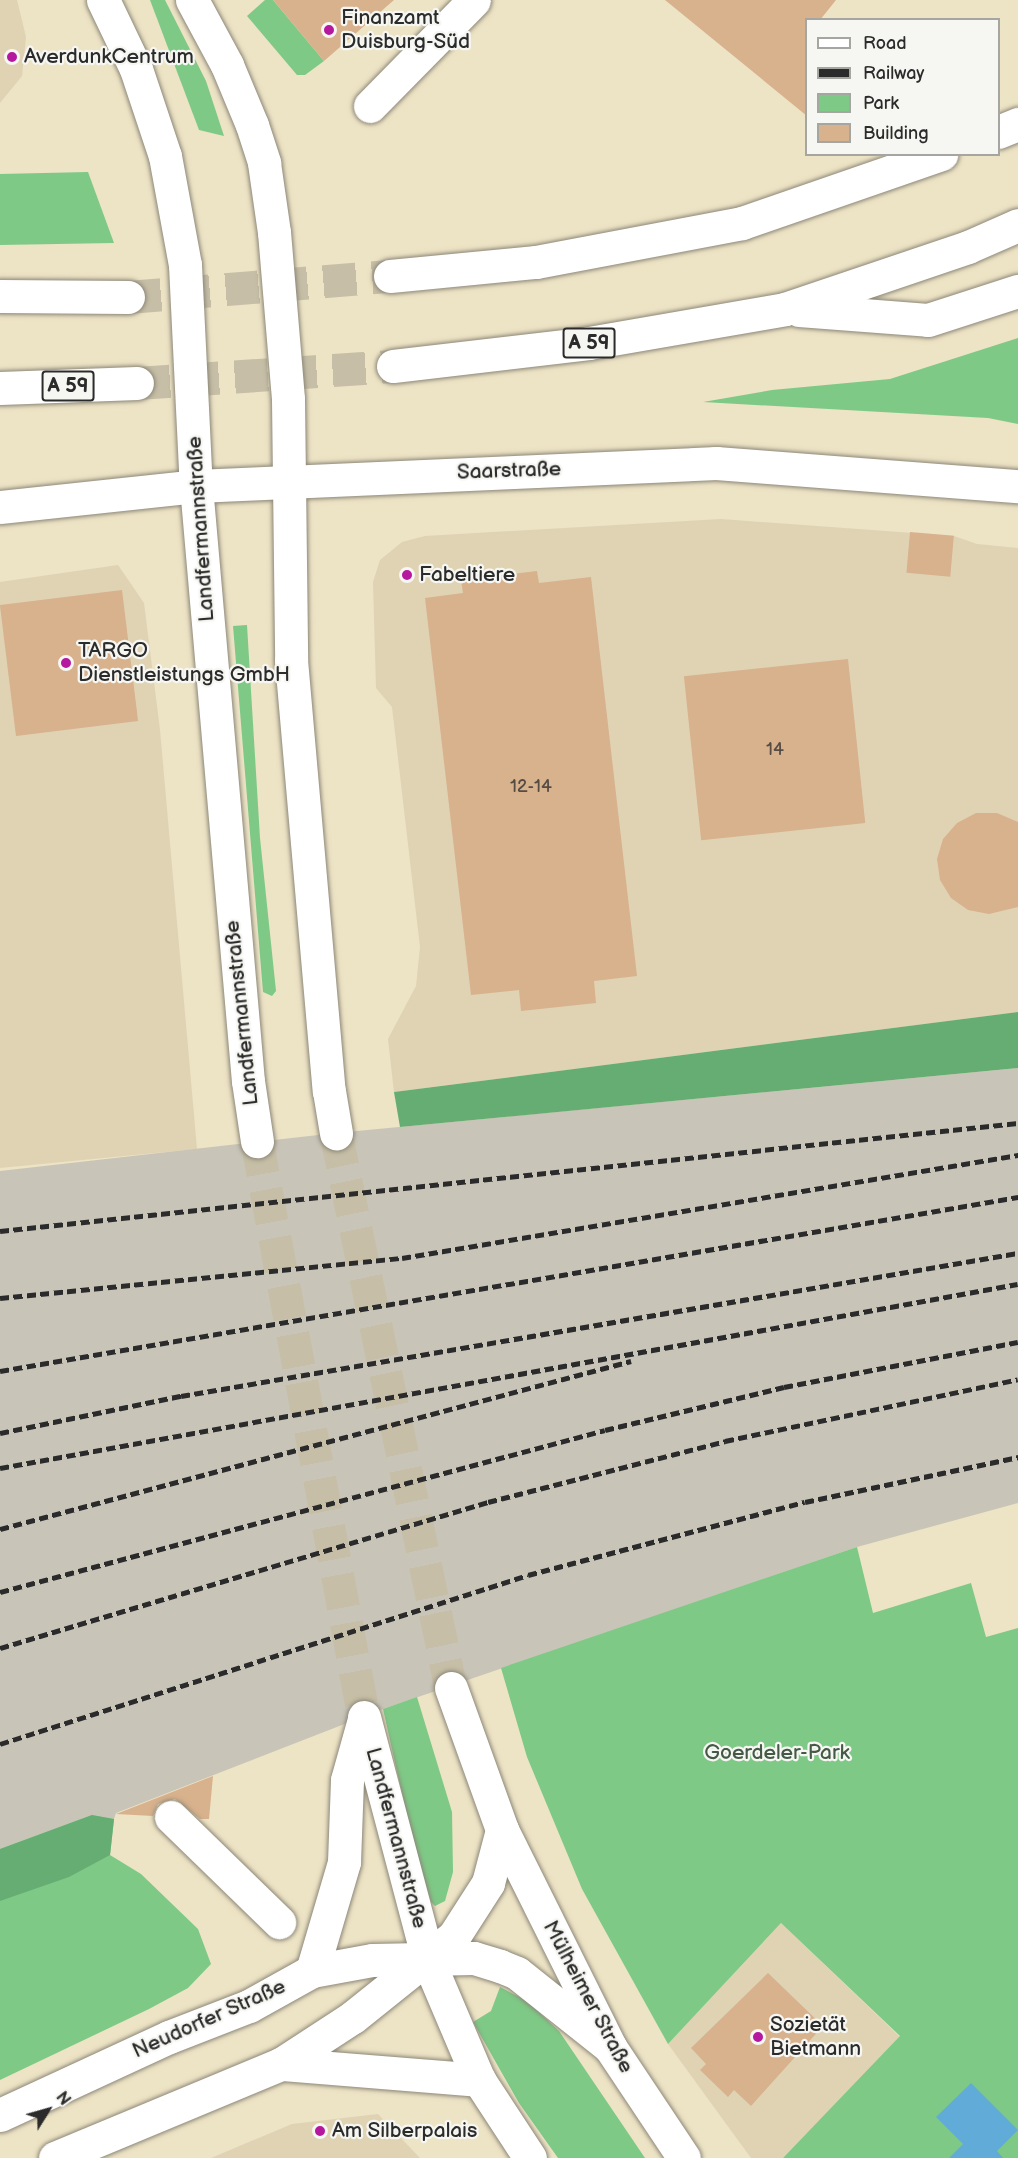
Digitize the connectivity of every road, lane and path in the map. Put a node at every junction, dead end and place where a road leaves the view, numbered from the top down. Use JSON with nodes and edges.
{"nodes":[{"id":1,"x":102,"y":0,"type":"edge"},
{"id":2,"x":192,"y":0,"type":"edge"},
{"id":3,"x":474,"y":0,"type":"edge"},
{"id":4,"x":370,"y":106,"type":"dead end"},
{"id":5,"x":1018,"y":124,"type":"edge"},
{"id":6,"x":1000,"y":132,"type":"edge"},
{"id":7,"x":935,"y":156,"type":"edge"},
{"id":8,"x":1018,"y":225,"type":"edge"},
{"id":9,"x":390,"y":276,"type":"tunnel mouth"},
{"id":10,"x":1018,"y":291,"type":"edge"},
{"id":11,"x":0,"y":296,"type":"edge"},
{"id":12,"x":128,"y":297,"type":"tunnel mouth"},
{"id":13,"x":785,"y":309,"type":"junction"},
{"id":14,"x":393,"y":366,"type":"tunnel mouth"},
{"id":15,"x":137,"y":383,"type":"tunnel mouth"},
{"id":16,"x":0,"y":388,"type":"edge"},
{"id":17,"x":288,"y":480,"type":"junction"},
{"id":18,"x":196,"y":486,"type":"junction"},
{"id":19,"x":1018,"y":486,"type":"edge"},
{"id":20,"x":0,"y":507,"type":"edge"},
{"id":21,"x":336,"y":1133,"type":"tunnel mouth"},
{"id":22,"x":257,"y":1141,"type":"tunnel mouth"},
{"id":23,"x":452,"y":1688,"type":"tunnel mouth"},
{"id":24,"x":171,"y":1817,"type":"dead end"},
{"id":25,"x":502,"y":1830,"type":"junction"},
{"id":26,"x":279,"y":1922,"type":"dead end"},
{"id":27,"x":428,"y":1960,"type":"junction"},
{"id":28,"x":312,"y":1971,"type":"junction"},
{"id":29,"x":610,"y":2047,"type":"junction"},
{"id":30,"x":281,"y":2064,"type":"junction"},
{"id":31,"x":479,"y":2080,"type":"junction"},
{"id":32,"x":0,"y":2115,"type":"edge"},
{"id":33,"x":55,"y":2158,"type":"edge"},
{"id":34,"x":530,"y":2158,"type":"edge"},
{"id":35,"x":684,"y":2158,"type":"edge"}],
"edges":[{"from":1,"to":18,"type":"main road","name":"Landfermannstraße"},
{"from":2,"to":17,"type":"main road"},
{"from":3,"to":4,"type":"main road"},
{"from":5,"to":6,"type":"main road"},
{"from":7,"to":9,"type":"main road"},
{"from":8,"to":13,"type":"main road","number":"A 59"},
{"from":10,"to":13,"type":"main road"},
{"from":11,"to":12,"type":"main road"},
{"from":13,"to":14,"type":"main road","number":"A 59"},
{"from":15,"to":16,"type":"main road","number":"A 59"},
{"from":17,"to":18,"type":"main road","name":"Saarstraße"},
{"from":17,"to":19,"type":"main road","name":"Saarstraße"},
{"from":17,"to":21,"type":"main road"},
{"from":18,"to":20,"type":"main road","name":"Saarstraße"},
{"from":18,"to":22,"type":"main road","name":"Landfermannstraße"},
{"from":23,"to":25,"type":"main road"},
{"from":24,"to":26,"type":"main road"},
{"from":25,"to":27,"type":"main road","name":"Landfermannstraße"},
{"from":25,"to":29,"type":"main road","name":"Mülheimer Straße"},
{"from":27,"to":28,"type":"main road","name":"Neudorfer Straße"},
{"from":27,"to":28,"type":"main road","name":"Landfermannstraße"},
{"from":27,"to":29,"type":"main road","name":"Neudorfer Straße"},
{"from":27,"to":30,"type":"main road","name":"Landfermannstraße"},
{"from":27,"to":31,"type":"main road"},
{"from":28,"to":32,"type":"main road","name":"Neudorfer Straße"},
{"from":29,"to":35,"type":"main road","name":"Mülheimer Straße"},
{"from":30,"to":31,"type":"main road"},
{"from":30,"to":33,"type":"main road"},
{"from":31,"to":34,"type":"main road"}]}
